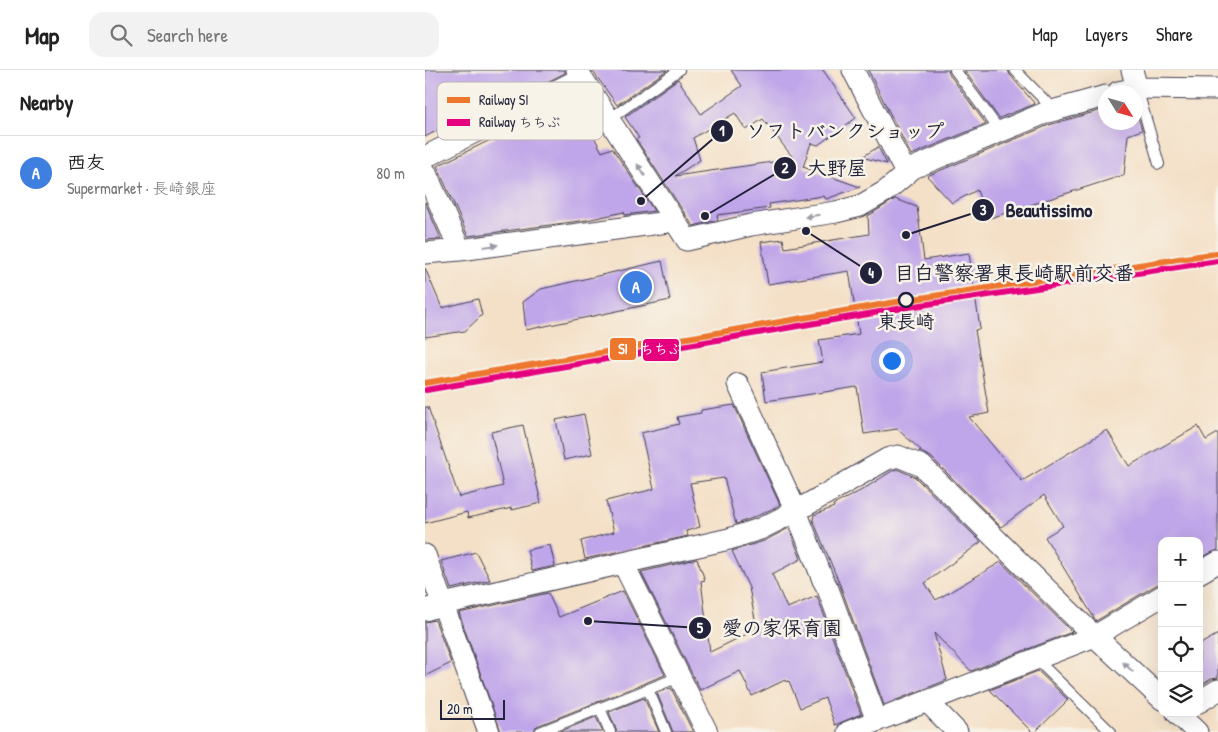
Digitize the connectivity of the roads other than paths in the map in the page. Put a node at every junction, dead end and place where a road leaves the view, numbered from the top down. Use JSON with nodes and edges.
{"nodes":[{"id":1,"x":679,"y":70,"type":"edge"},
{"id":2,"x":853,"y":70,"type":"edge"},
{"id":3,"x":955,"y":70,"type":"edge"},
{"id":4,"x":1015,"y":70,"type":"edge"},
{"id":5,"x":580,"y":74,"type":"edge"},
{"id":6,"x":565,"y":82,"type":"edge"},
{"id":7,"x":1129,"y":83,"type":"edge"},
{"id":8,"x":1218,"y":88,"type":"edge"},
{"id":9,"x":1098,"y":98,"type":"edge"},
{"id":10,"x":1054,"y":110,"type":"junction"},
{"id":11,"x":603,"y":112,"type":"edge"},
{"id":12,"x":608,"y":120,"type":"junction"},
{"id":13,"x":1000,"y":131,"type":"junction"},
{"id":14,"x":457,"y":140,"type":"edge"},
{"id":15,"x":425,"y":157,"type":"edge"},
{"id":16,"x":1159,"y":164,"type":"dead end"},
{"id":17,"x":425,"y":171,"type":"edge"},
{"id":18,"x":906,"y":173,"type":"junction"},
{"id":19,"x":675,"y":221,"type":"junction"},
{"id":20,"x":460,"y":250,"type":"junction"},
{"id":21,"x":425,"y":253,"type":"edge"},
{"id":22,"x":738,"y":384,"type":"dead end"},
{"id":23,"x":796,"y":511,"type":"junction"},
{"id":24,"x":425,"y":555,"type":"edge"},
{"id":25,"x":1218,"y":562,"type":"edge"},
{"id":26,"x":623,"y":563,"type":"junction"},
{"id":27,"x":1203,"y":571,"type":"edge"},
{"id":28,"x":1158,"y":598,"type":"edge"},
{"id":29,"x":434,"y":607,"type":"edge"},
{"id":30,"x":1095,"y":636,"type":"junction"},
{"id":31,"x":1036,"y":659,"type":"junction"},
{"id":32,"x":679,"y":677,"type":"junction"},
{"id":33,"x":648,"y":689,"type":"junction"},
{"id":34,"x":1218,"y":690,"type":"edge"},
{"id":35,"x":1158,"y":695,"type":"edge"},
{"id":36,"x":1203,"y":699,"type":"edge"},
{"id":37,"x":927,"y":701,"type":"junction"},
{"id":38,"x":600,"y":708,"type":"junction"},
{"id":39,"x":1181,"y":717,"type":"edge"},
{"id":40,"x":877,"y":721,"type":"junction"},
{"id":41,"x":489,"y":732,"type":"edge"},
{"id":42,"x":539,"y":732,"type":"edge"},
{"id":43,"x":610,"y":732,"type":"edge"},
{"id":44,"x":666,"y":732,"type":"edge"},
{"id":45,"x":707,"y":732,"type":"edge"},
{"id":46,"x":848,"y":732,"type":"edge"},
{"id":47,"x":957,"y":732,"type":"edge"},
{"id":48,"x":1111,"y":732,"type":"edge"},
{"id":49,"x":1197,"y":732,"type":"edge"}],
"edges":[{"from":1,"to":12,"type":"lane"},
{"from":2,"to":18,"type":"street"},
{"from":3,"to":13,"type":"lane"},
{"from":4,"to":10,"type":"lane"},
{"from":5,"to":6,"type":"street"},
{"from":7,"to":8,"type":"street"},
{"from":7,"to":16,"type":"lane"},
{"from":9,"to":10,"type":"street"},
{"from":10,"to":13,"type":"street"},
{"from":11,"to":12,"type":"street"},
{"from":19,"to":12,"type":"street","one_way":true},
{"from":13,"to":18,"type":"street"},
{"from":14,"to":15,"type":"street"},
{"from":17,"to":20,"type":"street"},
{"from":18,"to":19,"type":"street","one_way":true},
{"from":20,"to":19,"type":"street","one_way":true},
{"from":20,"to":21,"type":"street"},
{"from":22,"to":23,"type":"street"},
{"from":23,"to":26,"type":"street"},
{"from":23,"to":30,"type":"street"},
{"from":23,"to":40,"type":"street"},
{"from":24,"to":29,"type":"street"},
{"from":25,"to":27,"type":"street"},
{"from":26,"to":29,"type":"street"},
{"from":26,"to":32,"type":"street"},
{"from":28,"to":30,"type":"street"},
{"from":29,"to":41,"type":"street"},
{"from":30,"to":31,"type":"street"},
{"from":35,"to":30,"type":"street","one_way":true},
{"from":31,"to":37,"type":"street"},
{"from":31,"to":48,"type":"lane"},
{"from":32,"to":33,"type":"lane"},
{"from":32,"to":45,"type":"street"},
{"from":33,"to":38,"type":"lane"},
{"from":33,"to":44,"type":"lane"},
{"from":34,"to":36,"type":"street"},
{"from":37,"to":40,"type":"street"},
{"from":37,"to":47,"type":"street"},
{"from":38,"to":42,"type":"lane"},
{"from":38,"to":43,"type":"lane"},
{"from":39,"to":49,"type":"street"},
{"from":40,"to":46,"type":"street"}]}
